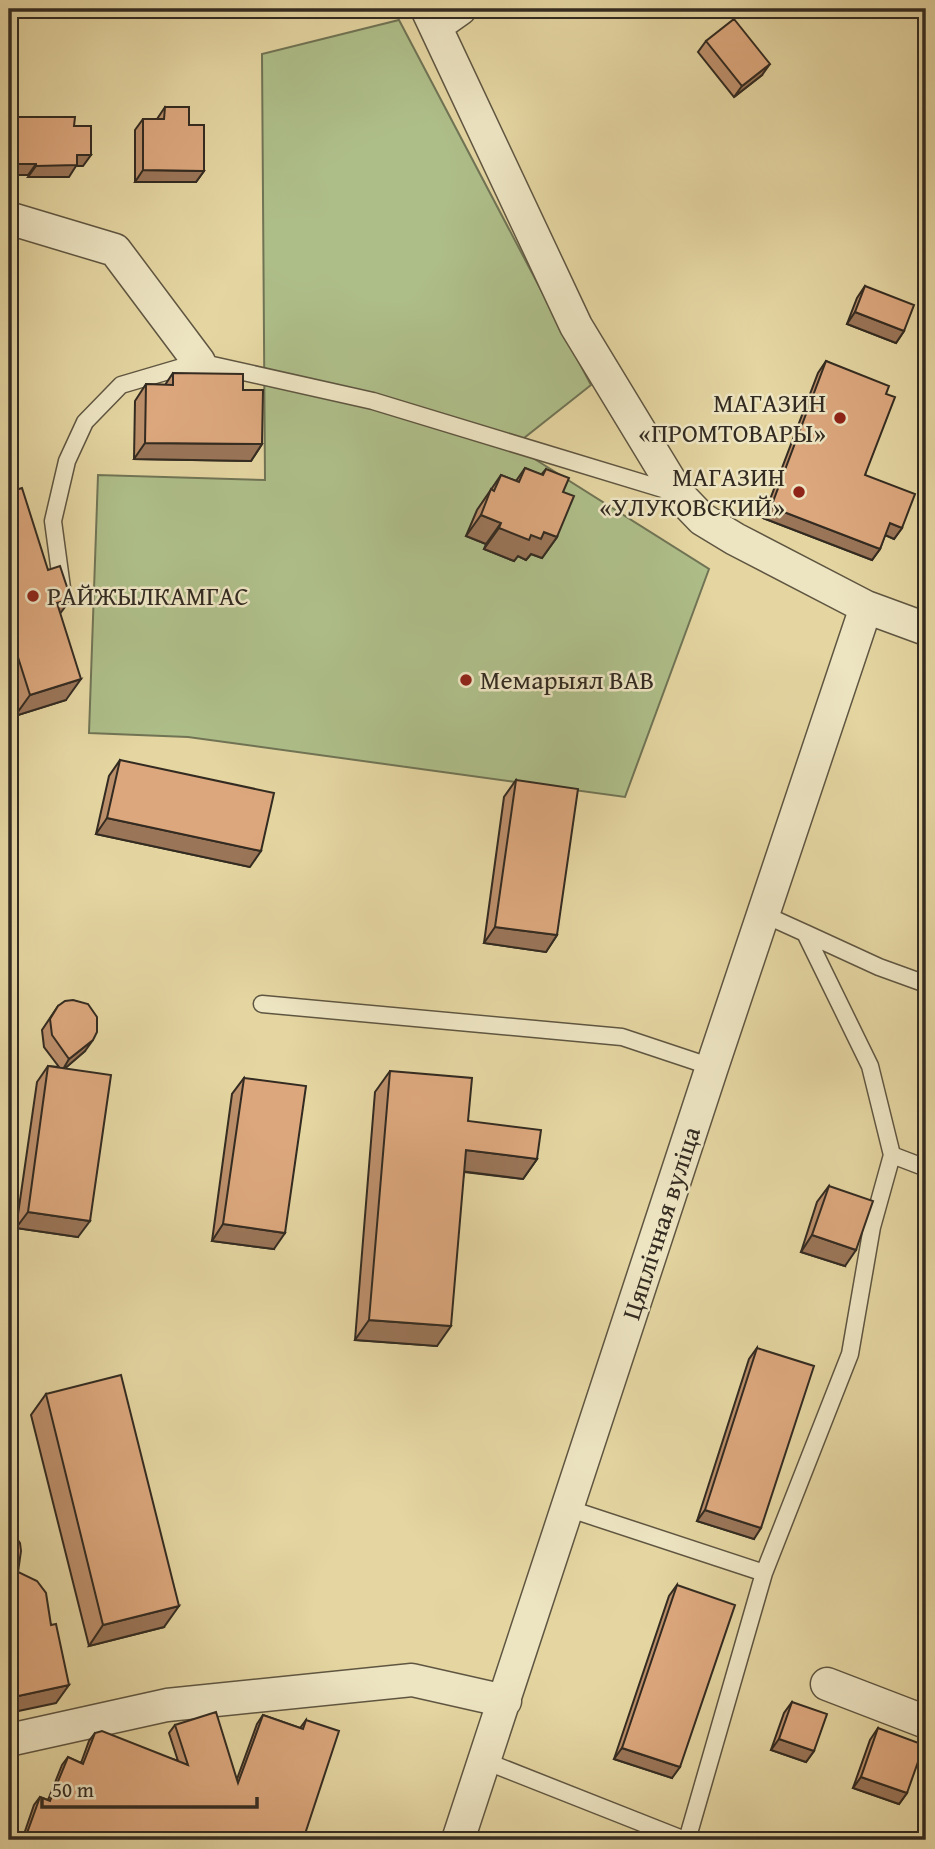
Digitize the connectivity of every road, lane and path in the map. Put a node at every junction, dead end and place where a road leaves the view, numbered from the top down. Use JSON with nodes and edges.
{"nodes":[{"id":1,"x":441,"y":14,"type":"edge"},
{"id":2,"x":9,"y":220,"type":"edge"},
{"id":3,"x":198,"y":362,"type":"junction"},
{"id":4,"x":678,"y":494,"type":"junction"},
{"id":5,"x":64,"y":605,"type":"edge"},
{"id":6,"x":866,"y":607,"type":"junction"},
{"id":7,"x":926,"y":629,"type":"edge"},
{"id":8,"x":763,"y":914,"type":"junction"},
{"id":9,"x":805,"y":933,"type":"junction"},
{"id":10,"x":926,"y":984,"type":"edge"},
{"id":11,"x":262,"y":1004,"type":"dead end"},
{"id":12,"x":712,"y":1067,"type":"junction"},
{"id":13,"x":892,"y":1154,"type":"junction"},
{"id":14,"x":926,"y":1168,"type":"edge"},
{"id":15,"x":567,"y":1508,"type":"junction"},
{"id":16,"x":764,"y":1573,"type":"junction"},
{"id":17,"x":827,"y":1684,"type":"dead end"},
{"id":18,"x":505,"y":1701,"type":"junction"},
{"id":19,"x":926,"y":1722,"type":"edge"},
{"id":20,"x":9,"y":1740,"type":"edge"},
{"id":21,"x":485,"y":1761,"type":"junction"},
{"id":22,"x":458,"y":1840,"type":"edge"},
{"id":23,"x":686,"y":1840,"type":"edge"}],
"edges":[{"from":1,"to":4,"type":"street"},
{"from":2,"to":3,"type":"street"},
{"from":3,"to":4,"type":"lane"},
{"from":3,"to":5,"type":"lane"},
{"from":4,"to":6,"type":"street"},
{"from":6,"to":7,"type":"street"},
{"from":6,"to":8,"type":"street","name":"Цяплічная вуліца"},
{"from":8,"to":9,"type":"lane"},
{"from":8,"to":12,"type":"street","name":"Цяплічная вуліца"},
{"from":9,"to":10,"type":"lane"},
{"from":9,"to":13,"type":"lane"},
{"from":11,"to":12,"type":"lane"},
{"from":12,"to":15,"type":"street","name":"Цяплічная вуліца"},
{"from":13,"to":14,"type":"lane"},
{"from":13,"to":16,"type":"lane"},
{"from":15,"to":16,"type":"lane"},
{"from":15,"to":18,"type":"street","name":"Цяплічная вуліца"},
{"from":16,"to":23,"type":"lane"},
{"from":17,"to":19,"type":"street"},
{"from":18,"to":20,"type":"street"},
{"from":18,"to":21,"type":"street","name":"Цяплічная вуліца"},
{"from":21,"to":22,"type":"street","name":"Цяплічная вуліца"},
{"from":21,"to":23,"type":"lane"}]}
